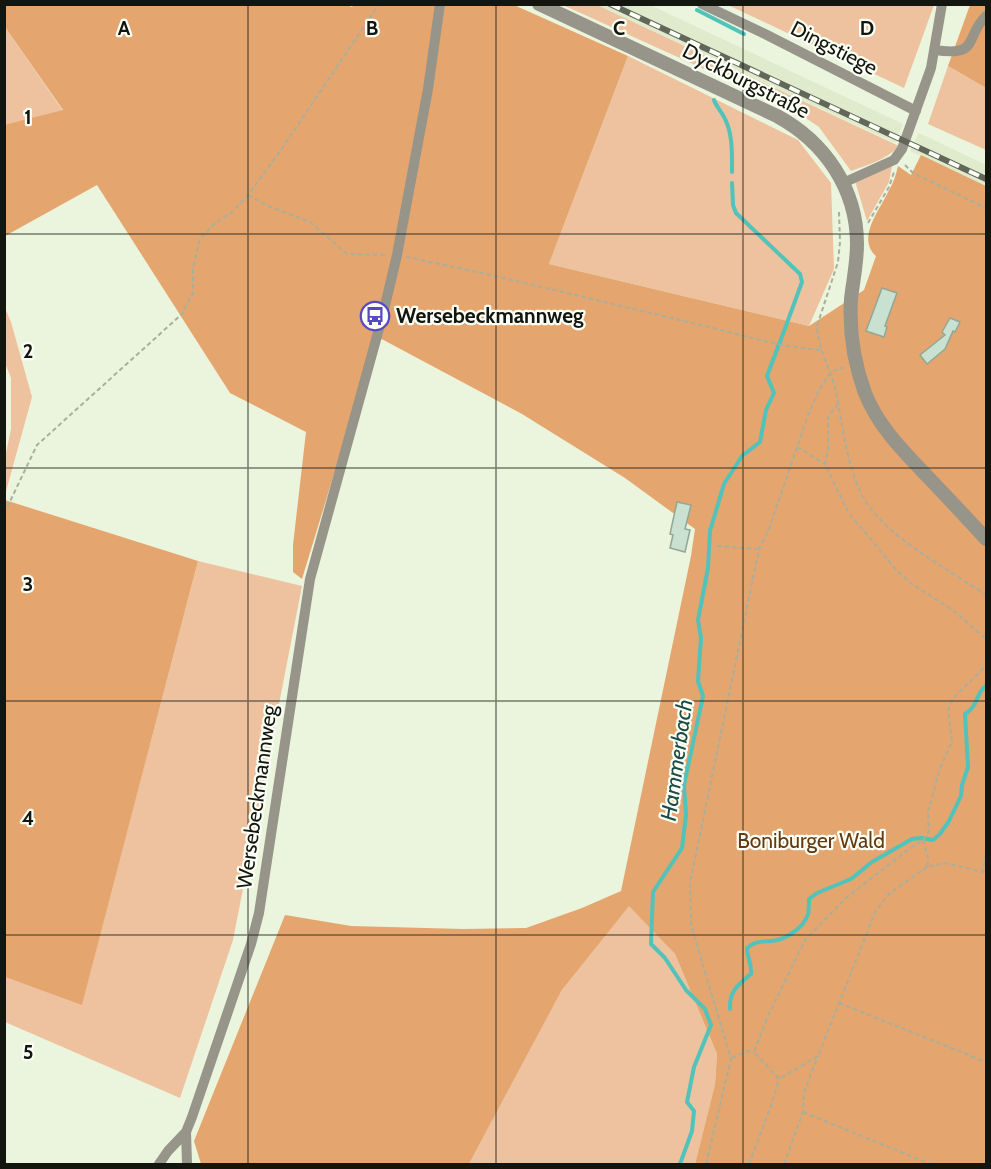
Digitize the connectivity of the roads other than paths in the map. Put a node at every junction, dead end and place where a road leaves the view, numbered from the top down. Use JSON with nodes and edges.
{"nodes":[{"id":1,"x":440,"y":4,"type":"edge"},
{"id":2,"x":539,"y":4,"type":"edge"},
{"id":3,"x":702,"y":4,"type":"edge"},
{"id":4,"x":942,"y":4,"type":"edge"},
{"id":5,"x":987,"y":16,"type":"edge"},
{"id":6,"x":935,"y":50,"type":"junction"},
{"id":7,"x":916,"y":111,"type":"junction"},
{"id":8,"x":843,"y":183,"type":"junction"},
{"id":9,"x":987,"y":539,"type":"edge"},
{"id":10,"x":186,"y":1132,"type":"junction"},
{"id":11,"x":159,"y":1164,"type":"edge"},
{"id":12,"x":187,"y":1164,"type":"edge"}],
"edges":[{"from":1,"to":10,"type":"street","name":"Wersebeckmannweg"},
{"from":2,"to":8,"type":"street","name":"Dyckburgstraße"},
{"from":3,"to":7,"type":"street","name":"Dingstiege"},
{"from":4,"to":6,"type":"street"},
{"from":5,"to":6,"type":"street"},
{"from":6,"to":7,"type":"street"},
{"from":7,"to":8,"type":"street"},
{"from":8,"to":9,"type":"street","name":"Dyckburgstraße"},
{"from":10,"to":11,"type":"street","name":"Wersebeckmannweg"},
{"from":10,"to":12,"type":"street","name":"Wersebeckmannweg"}]}
